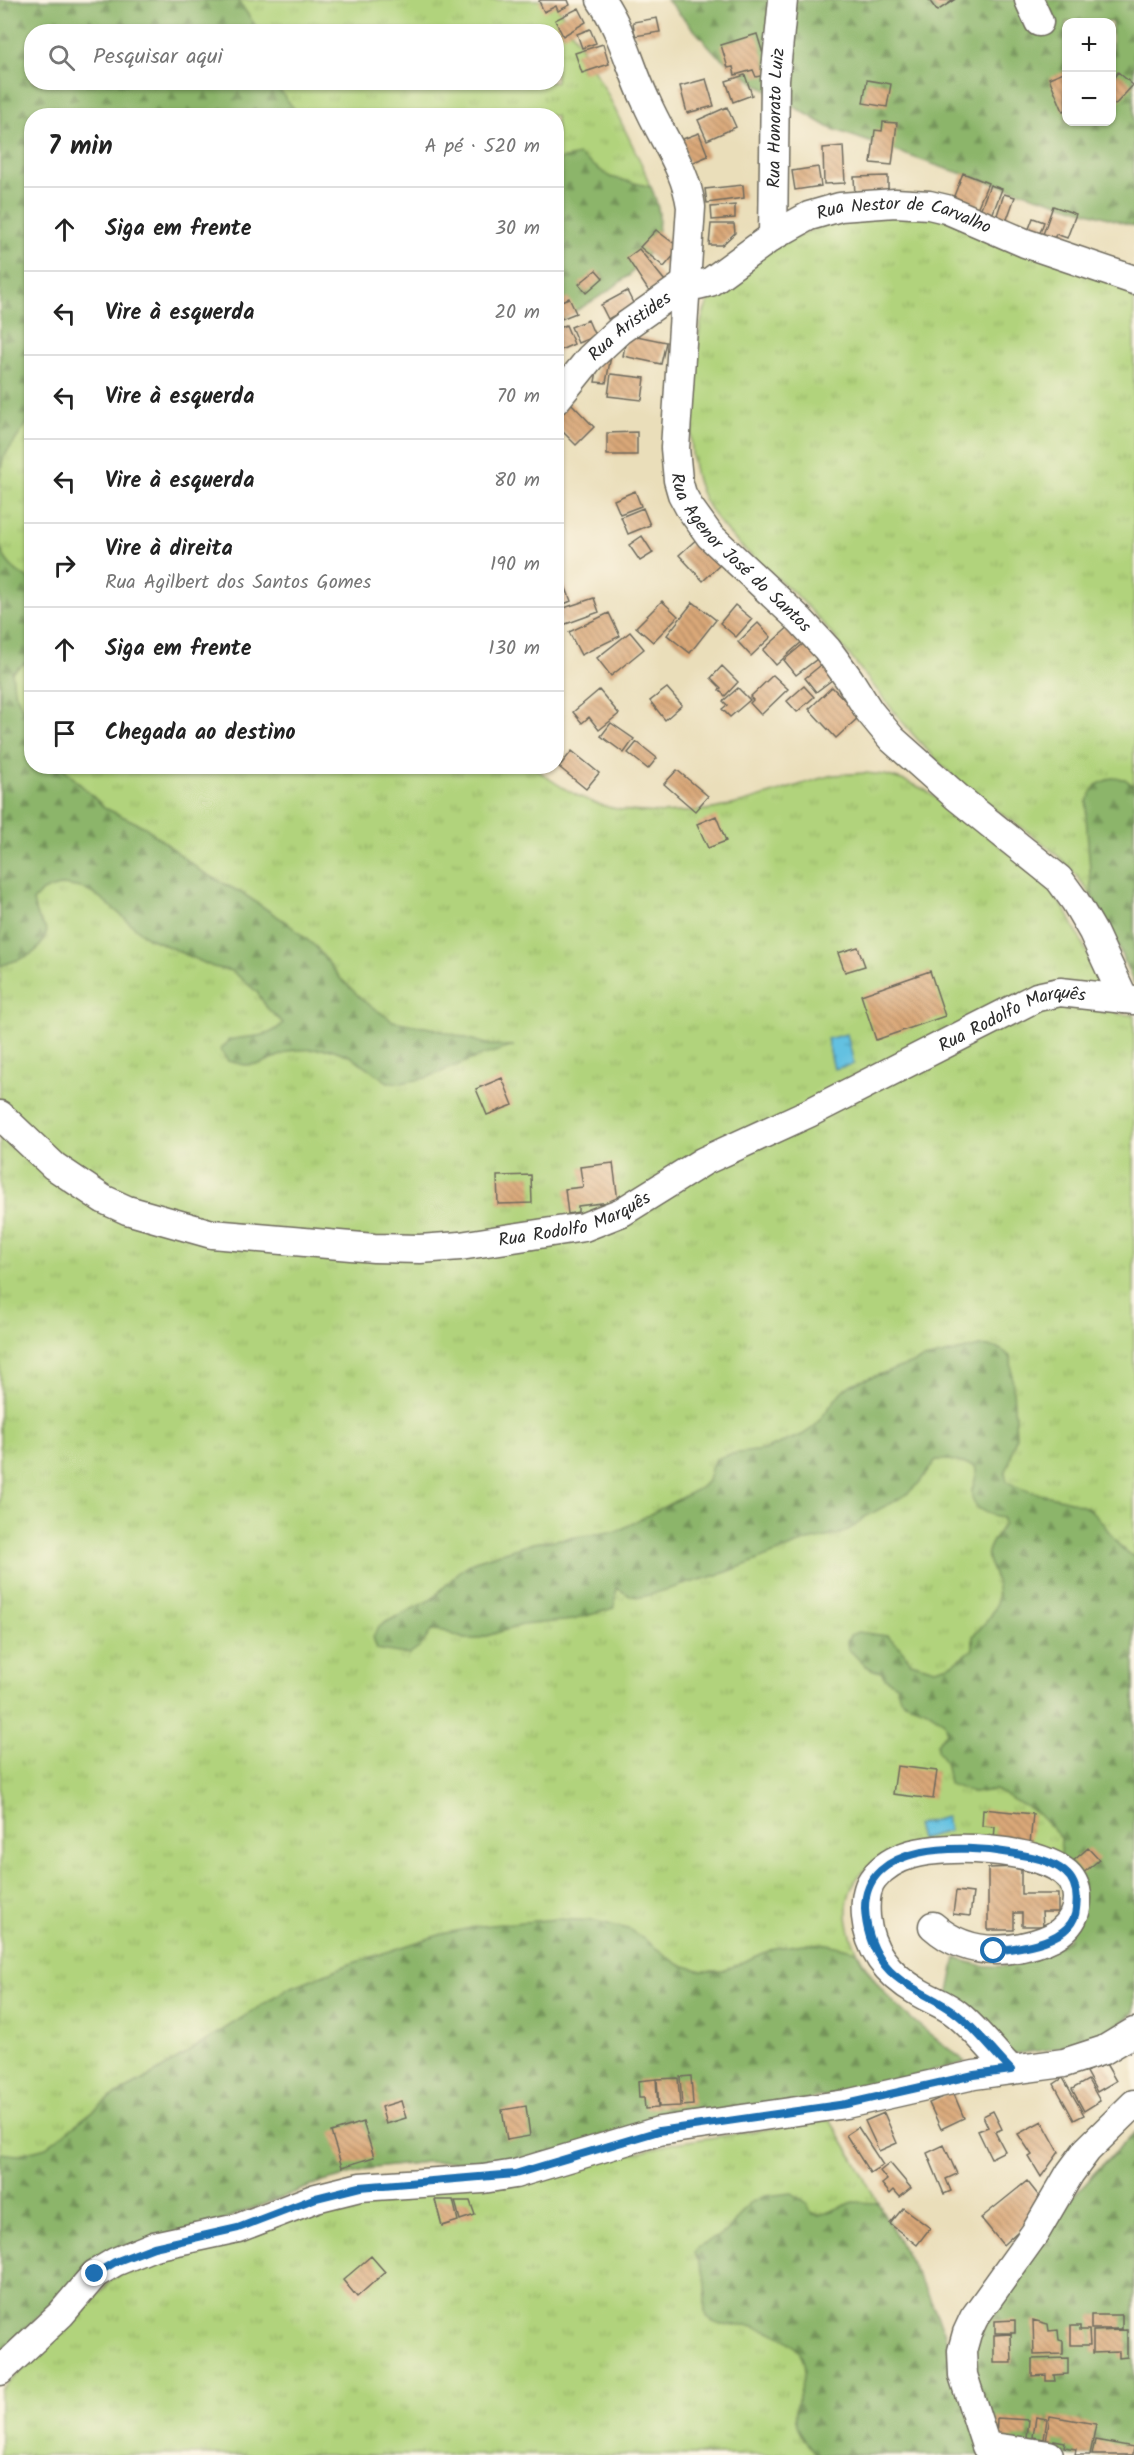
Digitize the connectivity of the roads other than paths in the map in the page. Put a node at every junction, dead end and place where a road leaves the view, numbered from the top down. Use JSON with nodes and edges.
{"nodes":[{"id":1,"x":601,"y":0,"type":"edge"},
{"id":2,"x":783,"y":0,"type":"edge"},
{"id":3,"x":773,"y":236,"type":"junction"},
{"id":4,"x":1134,"y":280,"type":"edge"},
{"id":5,"x":685,"y":284,"type":"junction"},
{"id":6,"x":564,"y":390,"type":"edge"},
{"id":7,"x":1131,"y":1002,"type":"edge"},
{"id":8,"x":0,"y":1115,"type":"edge"},
{"id":9,"x":933,"y":1926,"type":"dead end"},
{"id":10,"x":1134,"y":2032,"type":"edge"},
{"id":11,"x":1011,"y":2070,"type":"junction"},
{"id":12,"x":1134,"y":2104,"type":"edge"},
{"id":13,"x":0,"y":2372,"type":"edge"},
{"id":14,"x":1049,"y":2455,"type":"edge"}],
"edges":[{"from":1,"to":5,"type":"street","name":"Rua Agenor José do Santos"},
{"from":2,"to":3,"type":"street","name":"Rua Honorato Luiz"},
{"from":3,"to":4,"type":"street","name":"Rua Nestor de Carvalho"},
{"from":3,"to":5,"type":"street","name":"Rua Nestor de Carvalho"},
{"from":5,"to":6,"type":"street","name":"Rua Aristides"},
{"from":5,"to":7,"type":"street","name":"Rua Agenor José do Santos"},
{"from":7,"to":8,"type":"street","name":"Rua Rodolfo Marquês"},
{"from":9,"to":11,"type":"street"},
{"from":10,"to":11,"type":"street"},
{"from":11,"to":13,"type":"street"},
{"from":12,"to":14,"type":"street"}]}
